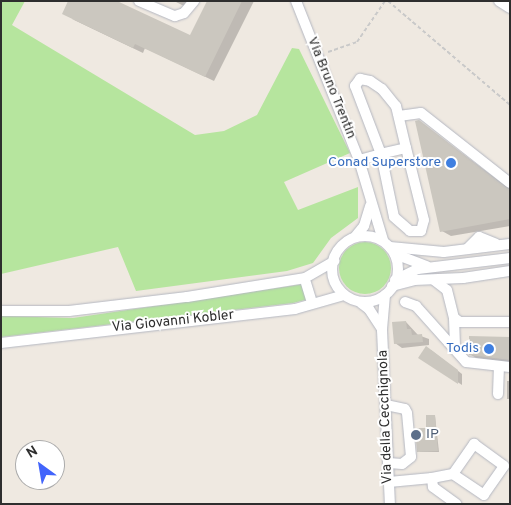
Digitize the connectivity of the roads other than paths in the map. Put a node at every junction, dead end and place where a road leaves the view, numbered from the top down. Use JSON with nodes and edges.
{"nodes":[{"id":1,"x":139,"y":1,"type":"edge"},
{"id":2,"x":194,"y":1,"type":"edge"},
{"id":3,"x":296,"y":1,"type":"edge"},
{"id":4,"x":499,"y":1,"type":"edge"},
{"id":5,"x":510,"y":8,"type":"edge"},
{"id":6,"x":399,"y":116,"type":"junction"},
{"id":7,"x":406,"y":148,"type":"junction"},
{"id":8,"x":381,"y":154,"type":"junction"},
{"id":9,"x":359,"y":160,"type":"junction"},
{"id":10,"x":510,"y":183,"type":"edge"},
{"id":11,"x":370,"y":205,"type":"junction"},
{"id":12,"x":355,"y":237,"type":"junction"},
{"id":13,"x":505,"y":245,"type":"edge"},
{"id":14,"x":389,"y":247,"type":"junction"},
{"id":15,"x":510,"y":258,"type":"edge"},
{"id":16,"x":335,"y":261,"type":"junction"},
{"id":17,"x":431,"y":267,"type":"junction"},
{"id":18,"x":510,"y":271,"type":"edge"},
{"id":19,"x":463,"y":278,"type":"junction"},
{"id":20,"x":434,"y":280,"type":"junction"},
{"id":21,"x":306,"y":283,"type":"dead end"},
{"id":22,"x":390,"y":287,"type":"junction"},
{"id":23,"x":447,"y":290,"type":"junction"},
{"id":24,"x":344,"y":295,"type":"junction"},
{"id":25,"x":311,"y":299,"type":"dead end"},
{"id":26,"x":405,"y":302,"type":"dead end"},
{"id":27,"x":361,"y":303,"type":"junction"},
{"id":28,"x":1,"y":310,"type":"edge"},
{"id":29,"x":454,"y":318,"type":"junction"},
{"id":30,"x":510,"y":322,"type":"edge"},
{"id":31,"x":382,"y":330,"type":"junction"},
{"id":32,"x":1,"y":343,"type":"edge"},
{"id":33,"x":456,"y":349,"type":"junction"},
{"id":34,"x":504,"y":367,"type":"edge"},
{"id":35,"x":498,"y":394,"type":"dead end"},
{"id":36,"x":386,"y":405,"type":"junction"},
{"id":37,"x":389,"y":463,"type":"junction"},
{"id":38,"x":453,"y":474,"type":"junction"},
{"id":39,"x":432,"y":478,"type":"junction"},
{"id":40,"x":389,"y":482,"type":"junction"},
{"id":41,"x":390,"y":504,"type":"edge"},
{"id":42,"x":456,"y":504,"type":"edge"}],
"edges":[{"from":1,"to":2,"type":"street"},
{"from":3,"to":9,"type":"street","name":"Via Bruno Trentin"},
{"from":4,"to":5,"type":"street"},
{"from":6,"to":7,"type":"street"},
{"from":6,"to":8,"type":"street"},
{"from":6,"to":10,"type":"street"},
{"from":7,"to":8,"type":"street"},
{"from":7,"to":8,"type":"street"},
{"from":8,"to":9,"type":"street"},
{"from":9,"to":11,"type":"street","name":"Via Bruno Trentin"},
{"from":11,"to":12,"type":"street"},
{"from":11,"to":14,"type":"street","name":"Via Bruno Trentin"},
{"from":12,"to":14,"type":"street"},
{"from":12,"to":16,"type":"street"},
{"from":13,"to":14,"type":"street"},
{"from":14,"to":17,"type":"street"},
{"from":14,"to":22,"type":"street"},
{"from":15,"to":17,"type":"street"},
{"from":16,"to":24,"type":"street"},
{"from":16,"to":28,"type":"street","name":"Via Giovanni Kobler"},
{"from":17,"to":22,"type":"street"},
{"from":18,"to":19,"type":"street"},
{"from":19,"to":20,"type":"street"},
{"from":19,"to":23,"type":"street"},
{"from":20,"to":22,"type":"street"},
{"from":20,"to":23,"type":"street"},
{"from":21,"to":25,"type":"street"},
{"from":22,"to":27,"type":"street"},
{"from":22,"to":31,"type":"street","name":"Via della Cecchignola"},
{"from":23,"to":29,"type":"street"},
{"from":24,"to":27,"type":"street"},
{"from":24,"to":32,"type":"street","name":"Via Giovanni Kobler"},
{"from":26,"to":33,"type":"street"},
{"from":27,"to":31,"type":"street","name":"Via della Cecchignola"},
{"from":29,"to":30,"type":"street"},
{"from":29,"to":33,"type":"street"},
{"from":31,"to":36,"type":"street","name":"Via della Cecchignola"},
{"from":33,"to":34,"type":"street"},
{"from":34,"to":35,"type":"street"},
{"from":36,"to":37,"type":"street","name":"Via della Cecchignola"},
{"from":36,"to":37,"type":"street"},
{"from":37,"to":40,"type":"street","name":"Via della Cecchignola"},
{"from":38,"to":38,"type":"street"},
{"from":38,"to":39,"type":"street"},
{"from":39,"to":40,"type":"street"},
{"from":39,"to":42,"type":"street"},
{"from":40,"to":41,"type":"street","name":"Via della Cecchignola"}]}
